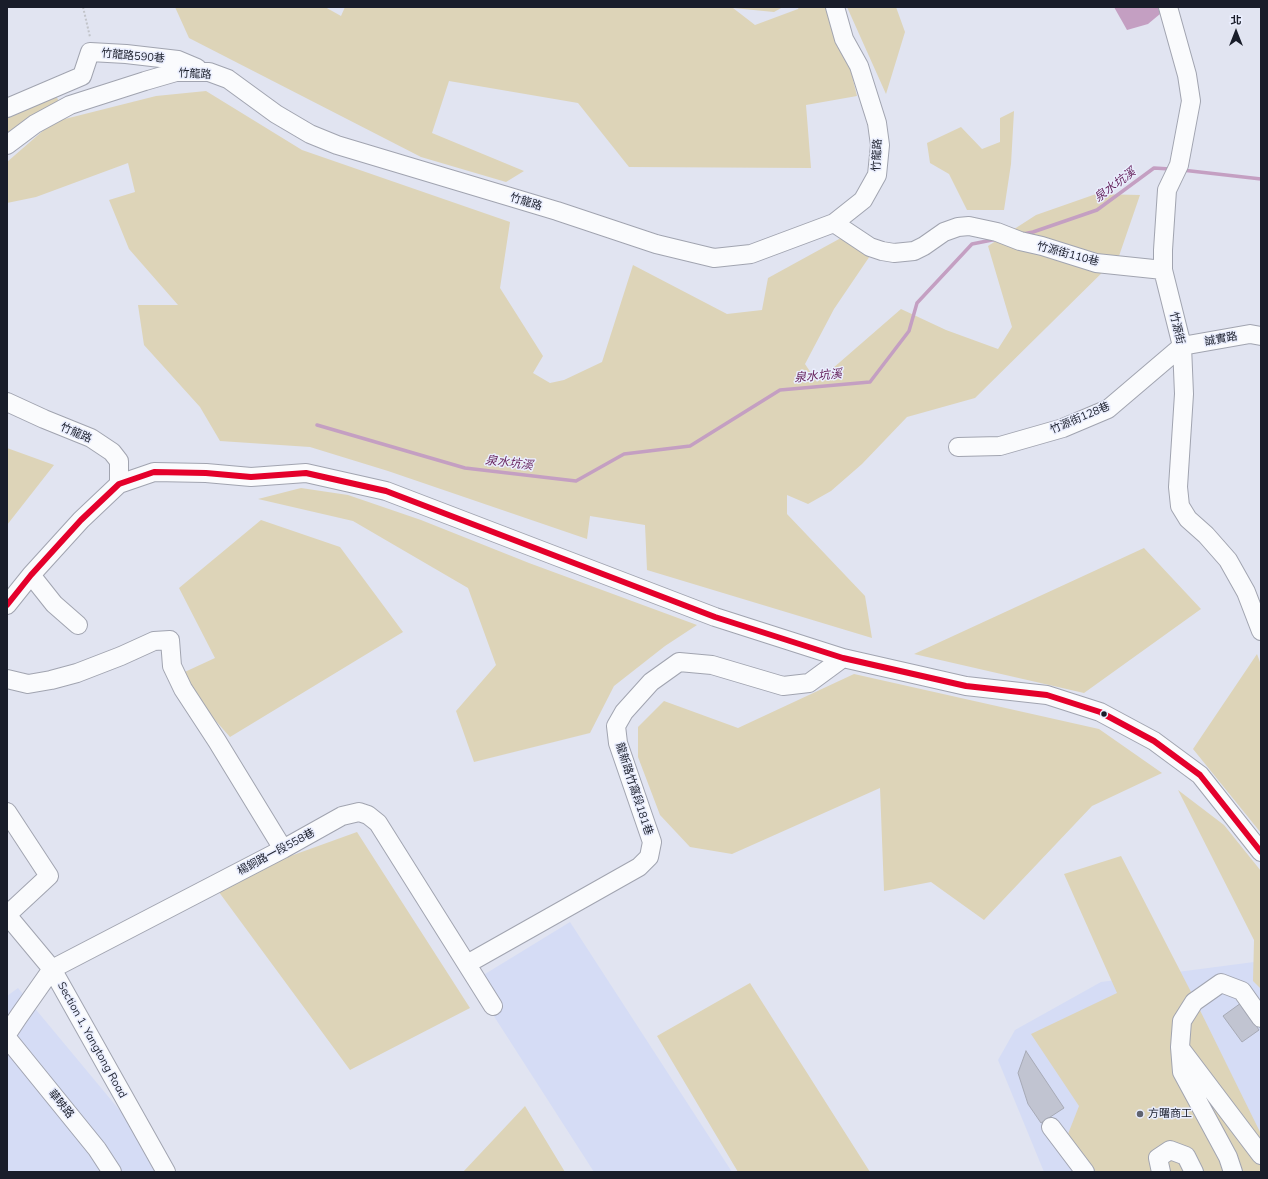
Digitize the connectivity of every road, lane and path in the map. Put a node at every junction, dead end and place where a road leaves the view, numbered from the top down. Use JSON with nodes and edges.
{"nodes":[{"id":1,"x":83,"y":7,"type":"edge"},
{"id":2,"x":835,"y":7,"type":"edge"},
{"id":3,"x":1168,"y":7,"type":"edge"},
{"id":4,"x":90,"y":52,"type":"junction"},
{"id":5,"x":209,"y":72,"type":"junction"},
{"id":6,"x":7,"y":108,"type":"edge"},
{"id":7,"x":7,"y":145,"type":"edge"},
{"id":8,"x":834,"y":223,"type":"junction"},
{"id":9,"x":1163,"y":270,"type":"junction"},
{"id":10,"x":1261,"y":336,"type":"edge"},
{"id":11,"x":1182,"y":346,"type":"junction"},
{"id":12,"x":7,"y":402,"type":"edge"},
{"id":13,"x":958,"y":447,"type":"dead end"},
{"id":14,"x":119,"y":484,"type":"junction"},
{"id":15,"x":31,"y":575,"type":"junction"},
{"id":16,"x":7,"y":605,"type":"edge"},
{"id":17,"x":78,"y":625,"type":"dead end"},
{"id":18,"x":1261,"y":631,"type":"edge"},
{"id":19,"x":843,"y":658,"type":"junction"},
{"id":20,"x":7,"y":679,"type":"edge"},
{"id":21,"x":7,"y":812,"type":"edge"},
{"id":22,"x":283,"y":849,"type":"junction"},
{"id":23,"x":1261,"y":852,"type":"edge"},
{"id":24,"x":7,"y":915,"type":"edge"},
{"id":25,"x":467,"y":964,"type":"junction"},
{"id":26,"x":52,"y":969,"type":"junction"},
{"id":27,"x":494,"y":1006,"type":"dead end"},
{"id":28,"x":1261,"y":1018,"type":"edge"},
{"id":29,"x":7,"y":1034,"type":"edge"},
{"id":30,"x":7,"y":1038,"type":"edge"},
{"id":31,"x":1180,"y":1047,"type":"junction"},
{"id":32,"x":1051,"y":1127,"type":"dead end"},
{"id":33,"x":1261,"y":1154,"type":"edge"},
{"id":34,"x":112,"y":1172,"type":"edge"},
{"id":35,"x":166,"y":1172,"type":"edge"},
{"id":36,"x":1085,"y":1172,"type":"edge"},
{"id":37,"x":1161,"y":1172,"type":"edge"},
{"id":38,"x":1194,"y":1172,"type":"edge"},
{"id":39,"x":1233,"y":1172,"type":"edge"}],
"edges":[{"from":1,"to":4,"type":"path"},
{"from":2,"to":8,"type":"street","name":"竹龍路"},
{"from":3,"to":9,"type":"street","name":"竹源街"},
{"from":4,"to":5,"type":"street","name":"竹龍路590巷"},
{"from":4,"to":6,"type":"street","name":"竹龍路590巷"},
{"from":5,"to":7,"type":"street","name":"竹龍路"},
{"from":5,"to":8,"type":"street","name":"竹龍路"},
{"from":8,"to":9,"type":"street","name":"竹源街110巷"},
{"from":9,"to":11,"type":"street","name":"竹源街"},
{"from":10,"to":11,"type":"street","name":"誠實路"},
{"from":11,"to":13,"type":"street","name":"竹源街128巷"},
{"from":11,"to":18,"type":"street","name":"竹源街"},
{"from":12,"to":14,"type":"street","name":"竹龍路"},
{"from":14,"to":15,"type":"street"},
{"from":14,"to":19,"type":"street"},
{"from":15,"to":16,"type":"street"},
{"from":15,"to":17,"type":"street"},
{"from":19,"to":23,"type":"street"},
{"from":19,"to":25,"type":"street","name":"龍新路竹窩段181巷"},
{"from":20,"to":22,"type":"street"},
{"from":21,"to":24,"type":"street"},
{"from":22,"to":25,"type":"street","name":"楊銅路一段558巷"},
{"from":22,"to":26,"type":"street","name":"楊銅路一段558巷"},
{"from":24,"to":26,"type":"street","name":"Section 1, Yangtong Road"},
{"from":25,"to":27,"type":"street","name":"楊銅路一段558巷"},
{"from":26,"to":29,"type":"street","name":"楊銅路一段558巷"},
{"from":26,"to":35,"type":"street","name":"Section 1, Yangtong Road"},
{"from":28,"to":31,"type":"street"},
{"from":30,"to":34,"type":"street","name":"華映路"},
{"from":31,"to":33,"type":"street"},
{"from":31,"to":39,"type":"street"},
{"from":32,"to":36,"type":"street"},
{"from":37,"to":38,"type":"street"}]}
